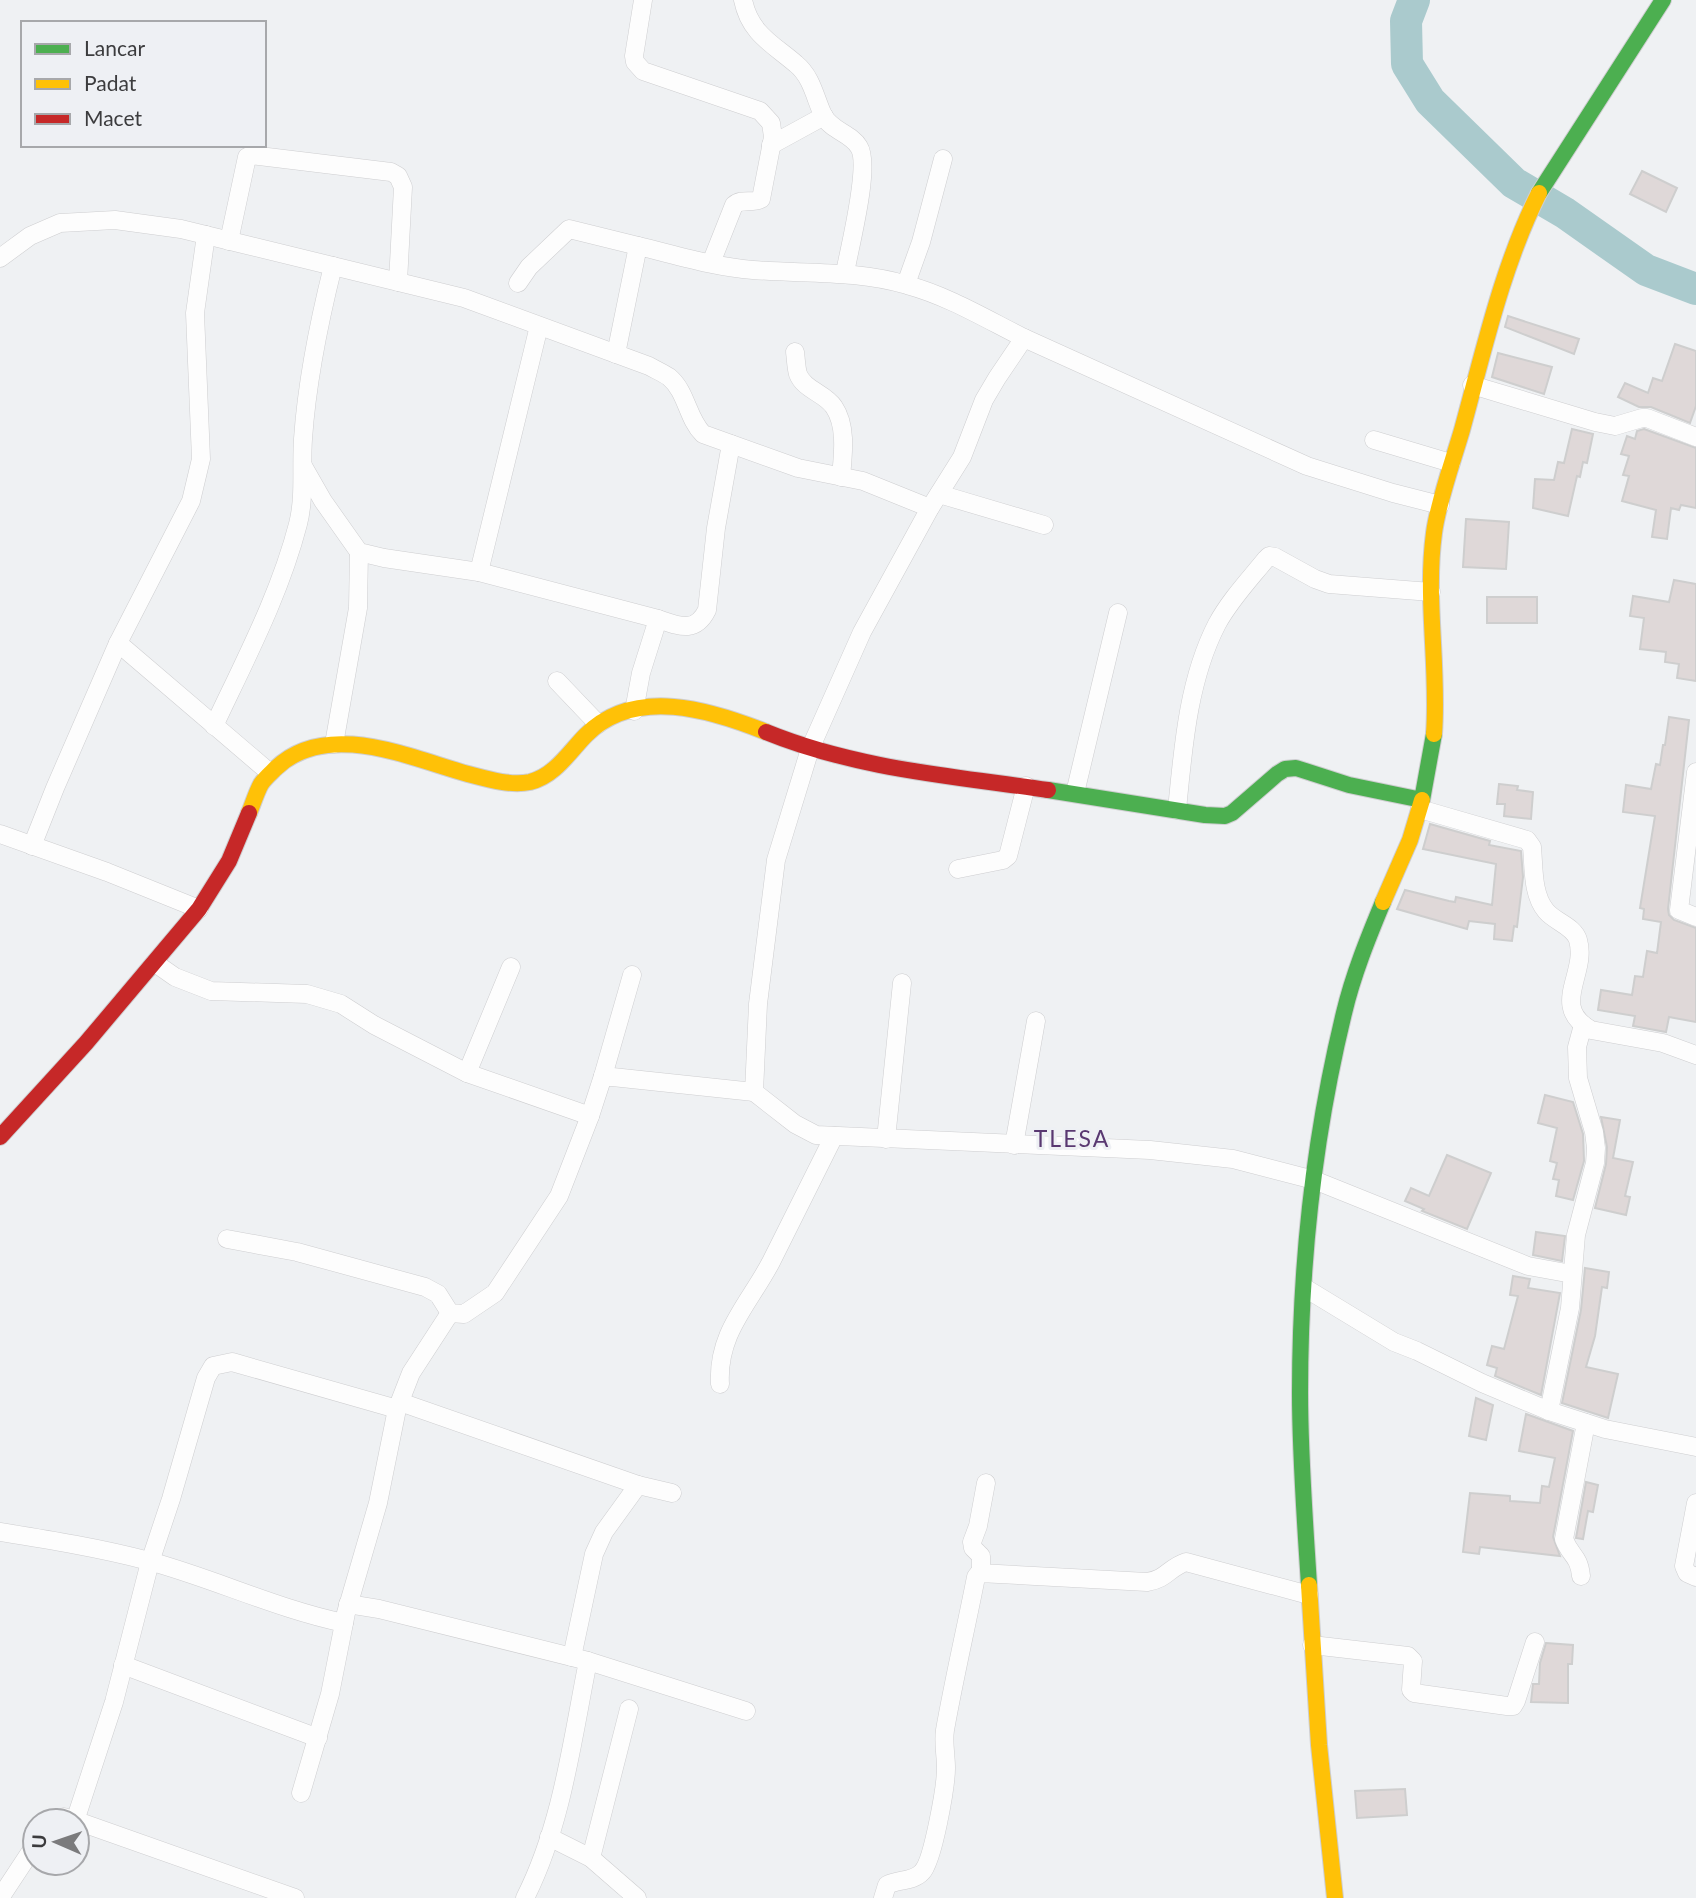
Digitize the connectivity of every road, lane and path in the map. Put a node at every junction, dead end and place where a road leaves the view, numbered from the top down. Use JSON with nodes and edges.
{"nodes":[{"id":1,"x":643,"y":0,"type":"edge"},
{"id":2,"x":743,"y":0,"type":"edge"},
{"id":3,"x":1663,"y":0,"type":"edge"},
{"id":4,"x":824,"y":116,"type":"junction"},
{"id":5,"x":771,"y":145,"type":"junction"},
{"id":6,"x":943,"y":159,"type":"dead end"},
{"id":7,"x":206,"y":235,"type":"junction"},
{"id":8,"x":229,"y":241,"type":"junction"},
{"id":9,"x":638,"y":246,"type":"junction"},
{"id":10,"x":0,"y":258,"type":"edge"},
{"id":11,"x":711,"y":264,"type":"junction"},
{"id":12,"x":333,"y":265,"type":"junction"},
{"id":13,"x":845,"y":273,"type":"junction"},
{"id":14,"x":398,"y":282,"type":"junction"},
{"id":15,"x":517,"y":283,"type":"dead end"},
{"id":16,"x":906,"y":284,"type":"junction"},
{"id":17,"x":539,"y":326,"type":"junction"},
{"id":18,"x":1024,"y":338,"type":"junction"},
{"id":19,"x":795,"y":352,"type":"dead end"},
{"id":20,"x":616,"y":354,"type":"junction"},
{"id":21,"x":1472,"y":385,"type":"junction"},
{"id":22,"x":1696,"y":437,"type":"edge"},
{"id":23,"x":1374,"y":440,"type":"dead end"},
{"id":24,"x":731,"y":444,"type":"junction"},
{"id":25,"x":1451,"y":463,"type":"junction"},
{"id":26,"x":303,"y":466,"type":"junction"},
{"id":27,"x":841,"y":477,"type":"junction"},
{"id":28,"x":934,"y":501,"type":"junction"},
{"id":29,"x":1440,"y":505,"type":"junction"},
{"id":30,"x":1044,"y":525,"type":"dead end"},
{"id":31,"x":359,"y":552,"type":"junction"},
{"id":32,"x":479,"y":572,"type":"junction"},
{"id":33,"x":1432,"y":592,"type":"junction"},
{"id":34,"x":1118,"y":613,"type":"dead end"},
{"id":35,"x":658,"y":619,"type":"junction"},
{"id":36,"x":118,"y":643,"type":"junction"},
{"id":37,"x":557,"y":681,"type":"dead end"},
{"id":38,"x":634,"y":711,"type":"junction"},
{"id":39,"x":598,"y":724,"type":"junction"},
{"id":40,"x":215,"y":726,"type":"junction"},
{"id":41,"x":334,"y":744,"type":"junction"},
{"id":42,"x":810,"y":748,"type":"junction"},
{"id":43,"x":269,"y":772,"type":"junction"},
{"id":44,"x":1696,"y":772,"type":"edge"},
{"id":45,"x":1026,"y":786,"type":"junction"},
{"id":46,"x":1075,"y":793,"type":"junction"},
{"id":47,"x":1421,"y":804,"type":"junction"},
{"id":48,"x":1177,"y":810,"type":"junction"},
{"id":49,"x":0,"y":834,"type":"edge"},
{"id":50,"x":32,"y":846,"type":"junction"},
{"id":51,"x":958,"y":869,"type":"dead end"},
{"id":52,"x":199,"y":909,"type":"junction"},
{"id":53,"x":1696,"y":917,"type":"edge"},
{"id":54,"x":155,"y":963,"type":"junction"},
{"id":55,"x":511,"y":967,"type":"dead end"},
{"id":56,"x":632,"y":975,"type":"dead end"},
{"id":57,"x":902,"y":983,"type":"dead end"},
{"id":58,"x":1036,"y":1021,"type":"dead end"},
{"id":59,"x":1583,"y":1025,"type":"junction"},
{"id":60,"x":1696,"y":1055,"type":"edge"},
{"id":61,"x":467,"y":1073,"type":"junction"},
{"id":62,"x":603,"y":1076,"type":"junction"},
{"id":63,"x":754,"y":1092,"type":"junction"},
{"id":64,"x":590,"y":1116,"type":"junction"},
{"id":65,"x":8,"y":1117,"type":"edge"},
{"id":66,"x":834,"y":1136,"type":"junction"},
{"id":67,"x":0,"y":1137,"type":"edge"},
{"id":68,"x":886,"y":1139,"type":"junction"},
{"id":69,"x":1014,"y":1145,"type":"junction"},
{"id":70,"x":1314,"y":1180,"type":"junction"},
{"id":71,"x":227,"y":1239,"type":"dead end"},
{"id":72,"x":1572,"y":1274,"type":"junction"},
{"id":73,"x":1305,"y":1288,"type":"junction"},
{"id":74,"x":450,"y":1313,"type":"junction"},
{"id":75,"x":720,"y":1384,"type":"dead end"},
{"id":76,"x":399,"y":1405,"type":"junction"},
{"id":77,"x":1549,"y":1411,"type":"junction"},
{"id":78,"x":1586,"y":1423,"type":"junction"},
{"id":79,"x":1696,"y":1447,"type":"edge"},
{"id":80,"x":986,"y":1483,"type":"dead end"},
{"id":81,"x":638,"y":1485,"type":"junction"},
{"id":82,"x":672,"y":1493,"type":"dead end"},
{"id":83,"x":1696,"y":1503,"type":"edge"},
{"id":84,"x":0,"y":1532,"type":"edge"},
{"id":85,"x":150,"y":1562,"type":"junction"},
{"id":86,"x":981,"y":1573,"type":"junction"},
{"id":87,"x":1581,"y":1576,"type":"dead end"},
{"id":88,"x":1696,"y":1577,"type":"edge"},
{"id":89,"x":1309,"y":1595,"type":"junction"},
{"id":90,"x":348,"y":1604,"type":"junction"},
{"id":91,"x":344,"y":1623,"type":"junction"},
{"id":92,"x":1535,"y":1642,"type":"dead end"},
{"id":93,"x":1312,"y":1645,"type":"junction"},
{"id":94,"x":580,"y":1659,"type":"junction"},
{"id":95,"x":123,"y":1665,"type":"junction"},
{"id":96,"x":629,"y":1709,"type":"dead end"},
{"id":97,"x":746,"y":1711,"type":"dead end"},
{"id":98,"x":318,"y":1738,"type":"junction"},
{"id":99,"x":301,"y":1793,"type":"dead end"},
{"id":100,"x":80,"y":1807,"type":"edge"},
{"id":101,"x":91,"y":1826,"type":"edge"},
{"id":102,"x":549,"y":1837,"type":"junction"},
{"id":103,"x":591,"y":1858,"type":"junction"},
{"id":104,"x":21,"y":1866,"type":"edge"},
{"id":105,"x":0,"y":1898,"type":"edge"},
{"id":106,"x":295,"y":1898,"type":"edge"},
{"id":107,"x":525,"y":1898,"type":"edge"},
{"id":108,"x":637,"y":1898,"type":"edge"},
{"id":109,"x":883,"y":1898,"type":"edge"},
{"id":110,"x":1335,"y":1898,"type":"edge"}],
"edges":[{"from":1,"to":5,"type":"street"},
{"from":2,"to":4,"type":"street"},
{"from":3,"to":21,"type":"main road"},
{"from":4,"to":5,"type":"street"},
{"from":4,"to":13,"type":"street"},
{"from":5,"to":11,"type":"street"},
{"from":6,"to":16,"type":"street"},
{"from":7,"to":8,"type":"street"},
{"from":7,"to":10,"type":"street"},
{"from":7,"to":36,"type":"street"},
{"from":8,"to":12,"type":"street"},
{"from":8,"to":14,"type":"street"},
{"from":9,"to":11,"type":"street"},
{"from":9,"to":15,"type":"street"},
{"from":9,"to":20,"type":"street"},
{"from":11,"to":13,"type":"street"},
{"from":12,"to":14,"type":"street"},
{"from":12,"to":26,"type":"street"},
{"from":13,"to":16,"type":"street"},
{"from":14,"to":17,"type":"street"},
{"from":16,"to":18,"type":"street"},
{"from":17,"to":20,"type":"street"},
{"from":17,"to":32,"type":"street"},
{"from":18,"to":28,"type":"street"},
{"from":18,"to":29,"type":"street"},
{"from":19,"to":27,"type":"street"},
{"from":20,"to":24,"type":"street"},
{"from":21,"to":22,"type":"street"},
{"from":21,"to":25,"type":"main road"},
{"from":23,"to":25,"type":"street"},
{"from":24,"to":27,"type":"street"},
{"from":24,"to":35,"type":"street"},
{"from":25,"to":29,"type":"main road"},
{"from":26,"to":31,"type":"street"},
{"from":26,"to":40,"type":"street"},
{"from":27,"to":28,"type":"street"},
{"from":28,"to":30,"type":"street"},
{"from":28,"to":42,"type":"street"},
{"from":29,"to":33,"type":"main road"},
{"from":31,"to":32,"type":"street"},
{"from":31,"to":41,"type":"street"},
{"from":32,"to":35,"type":"street"},
{"from":33,"to":47,"type":"main road"},
{"from":33,"to":48,"type":"street"},
{"from":34,"to":46,"type":"street"},
{"from":35,"to":38,"type":"street"},
{"from":36,"to":40,"type":"street"},
{"from":36,"to":50,"type":"street"},
{"from":37,"to":39,"type":"street"},
{"from":38,"to":39,"type":"main road"},
{"from":38,"to":42,"type":"main road"},
{"from":39,"to":41,"type":"main road"},
{"from":40,"to":43,"type":"street"},
{"from":41,"to":43,"type":"main road"},
{"from":42,"to":45,"type":"main road"},
{"from":42,"to":63,"type":"street"},
{"from":43,"to":52,"type":"main road"},
{"from":44,"to":53,"type":"street"},
{"from":45,"to":46,"type":"main road"},
{"from":45,"to":51,"type":"street"},
{"from":46,"to":48,"type":"main road"},
{"from":47,"to":48,"type":"main road"},
{"from":47,"to":59,"type":"street"},
{"from":47,"to":70,"type":"main road"},
{"from":49,"to":50,"type":"street"},
{"from":50,"to":52,"type":"street"},
{"from":52,"to":54,"type":"main road"},
{"from":54,"to":61,"type":"street"},
{"from":54,"to":65,"type":"main road"},
{"from":55,"to":61,"type":"street"},
{"from":56,"to":62,"type":"street"},
{"from":57,"to":68,"type":"street"},
{"from":58,"to":69,"type":"street"},
{"from":59,"to":60,"type":"street"},
{"from":59,"to":72,"type":"street"},
{"from":61,"to":64,"type":"street"},
{"from":62,"to":63,"type":"street"},
{"from":62,"to":64,"type":"street"},
{"from":63,"to":66,"type":"street"},
{"from":64,"to":74,"type":"street"},
{"from":65,"to":67,"type":"main road"},
{"from":66,"to":68,"type":"street"},
{"from":66,"to":75,"type":"street"},
{"from":68,"to":69,"type":"street"},
{"from":69,"to":70,"type":"street"},
{"from":70,"to":72,"type":"street"},
{"from":70,"to":73,"type":"main road"},
{"from":71,"to":74,"type":"street"},
{"from":72,"to":77,"type":"street"},
{"from":73,"to":77,"type":"street"},
{"from":73,"to":89,"type":"main road"},
{"from":74,"to":76,"type":"street"},
{"from":76,"to":81,"type":"street"},
{"from":76,"to":85,"type":"street"},
{"from":76,"to":90,"type":"street"},
{"from":77,"to":78,"type":"street"},
{"from":78,"to":79,"type":"street"},
{"from":78,"to":87,"type":"street"},
{"from":80,"to":86,"type":"street"},
{"from":81,"to":82,"type":"street"},
{"from":81,"to":94,"type":"street"},
{"from":83,"to":88,"type":"street"},
{"from":84,"to":85,"type":"street"},
{"from":85,"to":91,"type":"street"},
{"from":85,"to":95,"type":"street"},
{"from":86,"to":89,"type":"street"},
{"from":86,"to":109,"type":"street"},
{"from":89,"to":93,"type":"main road"},
{"from":90,"to":91,"type":"street"},
{"from":90,"to":94,"type":"street"},
{"from":91,"to":98,"type":"street"},
{"from":92,"to":93,"type":"street"},
{"from":93,"to":110,"type":"main road"},
{"from":94,"to":97,"type":"street"},
{"from":94,"to":102,"type":"street"},
{"from":95,"to":98,"type":"street"},
{"from":95,"to":100,"type":"street"},
{"from":96,"to":103,"type":"street"},
{"from":98,"to":99,"type":"street"},
{"from":101,"to":106,"type":"street"},
{"from":102,"to":103,"type":"street"},
{"from":102,"to":107,"type":"street"},
{"from":103,"to":108,"type":"street"},
{"from":104,"to":105,"type":"street"}]}
